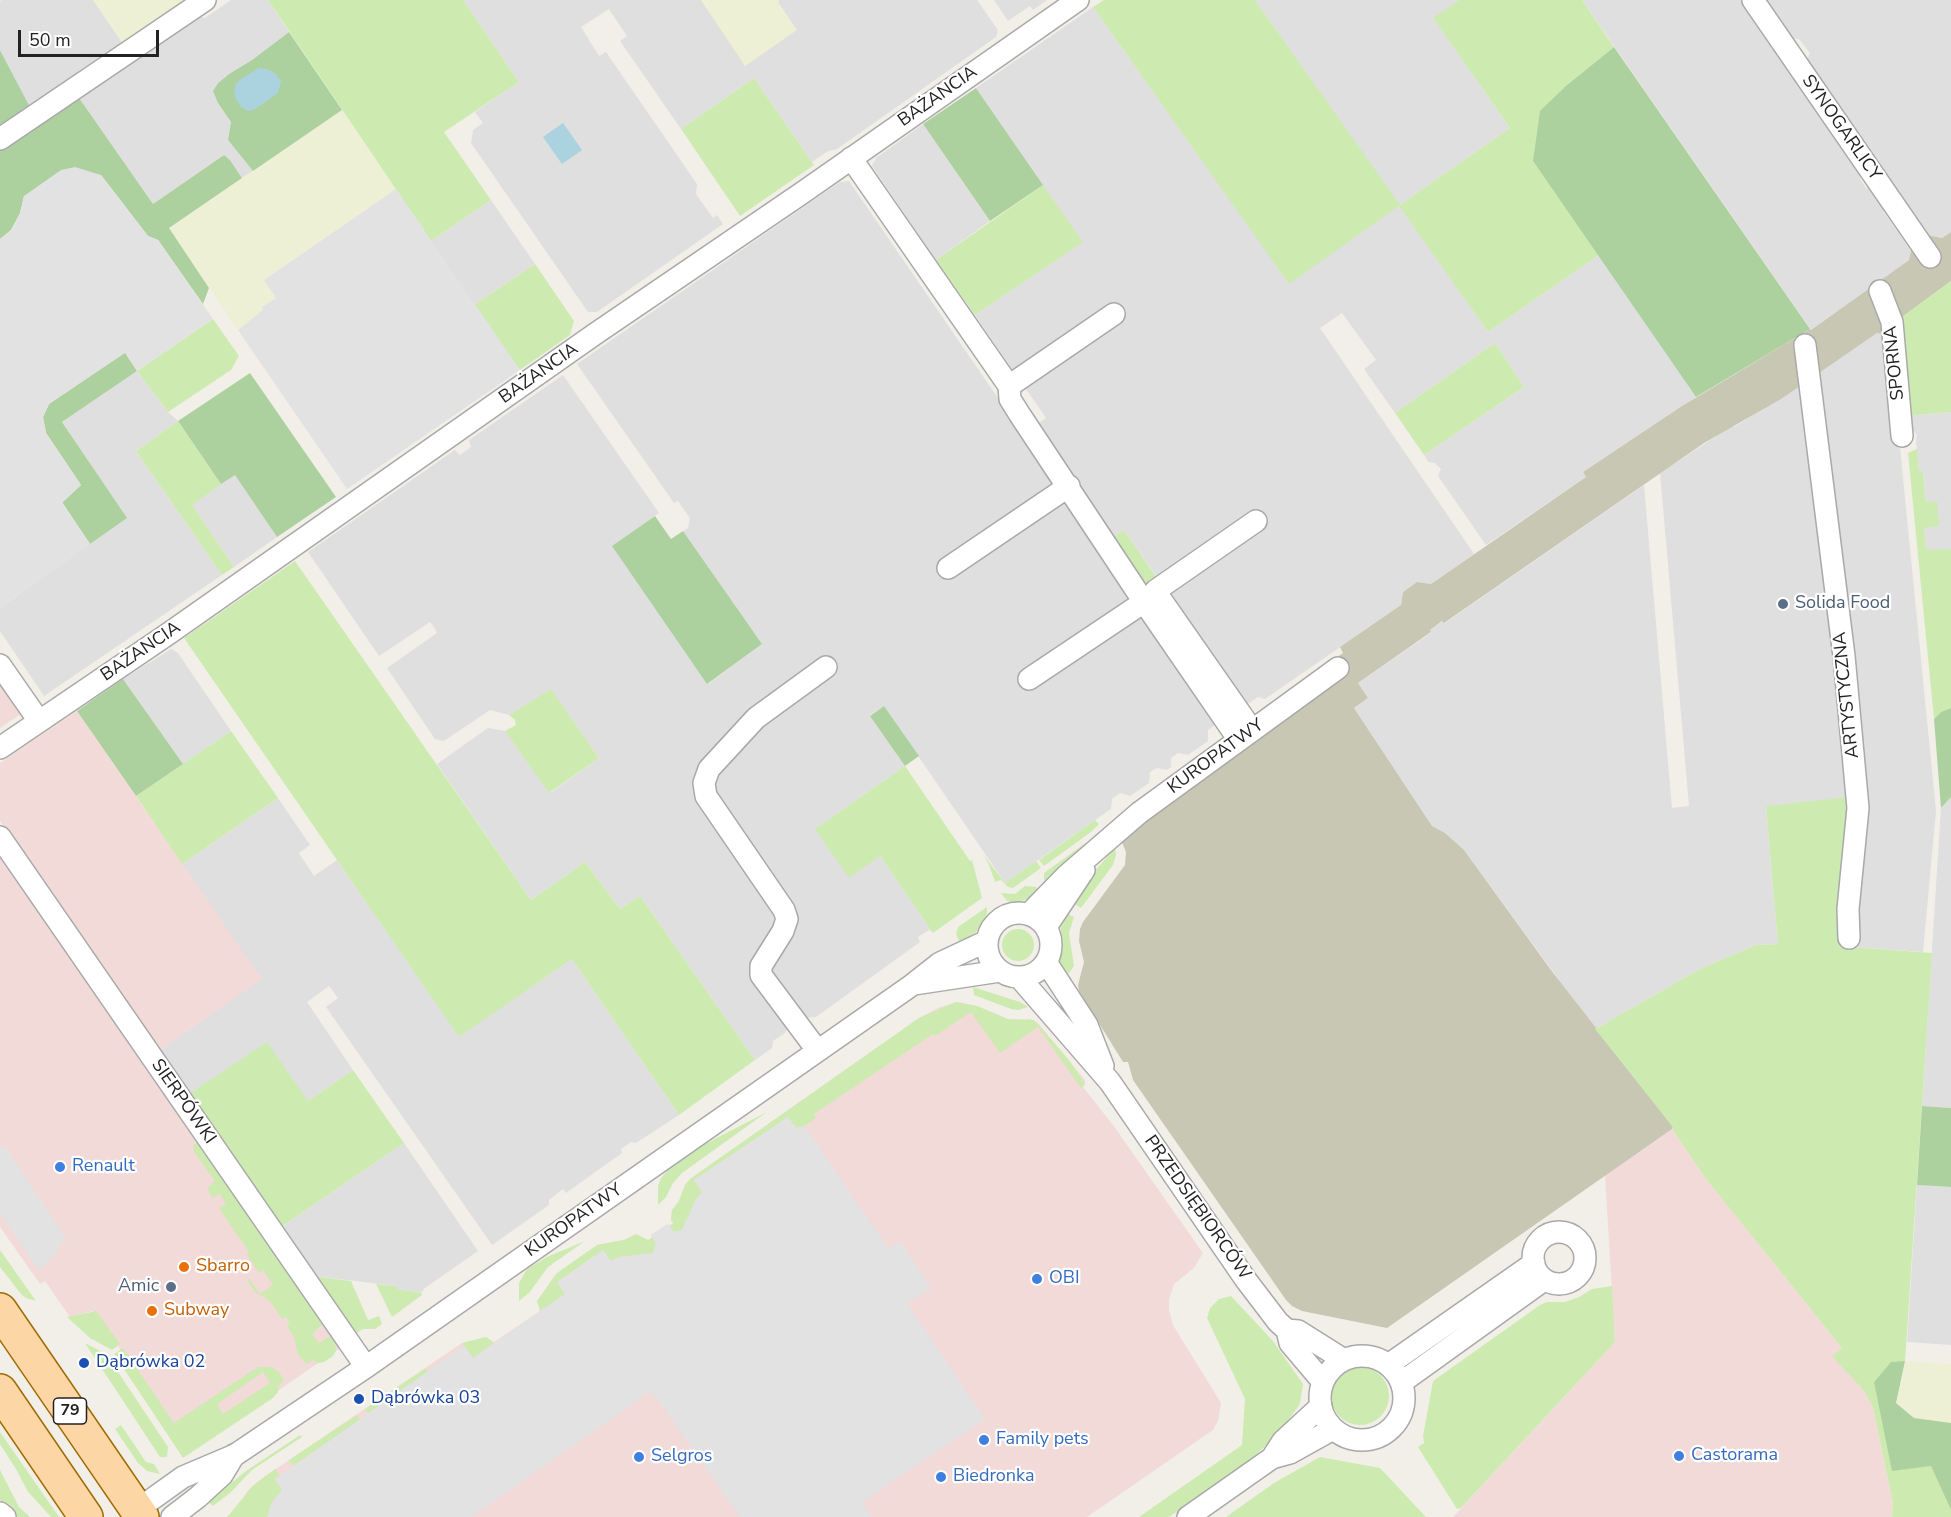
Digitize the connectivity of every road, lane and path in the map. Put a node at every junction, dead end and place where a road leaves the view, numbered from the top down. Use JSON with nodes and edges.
{"nodes":[{"id":1,"x":205,"y":0,"type":"edge"},
{"id":2,"x":1078,"y":0,"type":"edge"},
{"id":3,"x":1753,"y":0,"type":"edge"},
{"id":4,"x":0,"y":140,"type":"edge"},
{"id":5,"x":851,"y":158,"type":"junction"},
{"id":6,"x":1930,"y":257,"type":"dead end"},
{"id":7,"x":1880,"y":291,"type":"dead end"},
{"id":8,"x":1114,"y":314,"type":"dead end"},
{"id":9,"x":1805,"y":345,"type":"dead end"},
{"id":10,"x":1009,"y":386,"type":"junction"},
{"id":11,"x":1902,"y":436,"type":"dead end"},
{"id":12,"x":1069,"y":486,"type":"junction"},
{"id":13,"x":1256,"y":521,"type":"dead end"},
{"id":14,"x":948,"y":568,"type":"dead end"},
{"id":15,"x":1144,"y":602,"type":"junction"},
{"id":16,"x":0,"y":664,"type":"edge"},
{"id":17,"x":826,"y":667,"type":"dead end"},
{"id":18,"x":1338,"y":668,"type":"dead end"},
{"id":19,"x":1029,"y":679,"type":"dead end"},
{"id":20,"x":39,"y":721,"type":"junction"},
{"id":21,"x":1246,"y":735,"type":"junction"},
{"id":22,"x":0,"y":748,"type":"edge"},
{"id":23,"x":0,"y":837,"type":"edge"},
{"id":24,"x":1097,"y":849,"type":"junction"},
{"id":25,"x":1029,"y":914,"type":"junction"},
{"id":26,"x":1046,"y":927,"type":"junction"},
{"id":27,"x":1849,"y":938,"type":"dead end"},
{"id":28,"x":987,"y":941,"type":"junction"},
{"id":29,"x":1046,"y":962,"type":"junction"},
{"id":30,"x":1009,"y":974,"type":"junction"},
{"id":31,"x":912,"y":985,"type":"junction"},
{"id":32,"x":818,"y":1050,"type":"junction"},
{"id":33,"x":1110,"y":1082,"type":"junction"},
{"id":34,"x":0,"y":1310,"type":"edge"},
{"id":35,"x":1287,"y":1330,"type":"junction"},
{"id":36,"x":1344,"y":1360,"type":"junction"},
{"id":37,"x":1388,"y":1365,"type":"junction"},
{"id":38,"x":366,"y":1367,"type":"junction"},
{"id":39,"x":1323,"y":1382,"type":"junction"},
{"id":40,"x":1402,"y":1382,"type":"junction"},
{"id":41,"x":0,"y":1391,"type":"edge"},
{"id":42,"x":1321,"y":1406,"type":"junction"},
{"id":43,"x":1333,"y":1429,"type":"junction"},
{"id":44,"x":234,"y":1455,"type":"junction"},
{"id":45,"x":1272,"y":1458,"type":"junction"},
{"id":46,"x":0,"y":1512,"type":"edge"},
{"id":47,"x":139,"y":1515,"type":"edge"},
{"id":48,"x":5,"y":1517,"type":"edge"},
{"id":49,"x":86,"y":1517,"type":"edge"},
{"id":50,"x":172,"y":1517,"type":"edge"},
{"id":51,"x":1188,"y":1517,"type":"edge"}],
"edges":[{"from":1,"to":4,"type":"street"},
{"from":2,"to":5,"type":"street","name":"BAŻANCIA"},
{"from":3,"to":6,"type":"street","name":"SYNOGARLICY"},
{"from":5,"to":10,"type":"street"},
{"from":5,"to":20,"type":"street","name":"BAŻANCIA"},
{"from":7,"to":11,"type":"street","name":"SPORNA"},
{"from":8,"to":10,"type":"street"},
{"from":9,"to":27,"type":"street","name":"ARTYSTYCZNA"},
{"from":10,"to":12,"type":"street"},
{"from":12,"to":14,"type":"street"},
{"from":12,"to":15,"type":"street"},
{"from":13,"to":21,"type":"street"},
{"from":15,"to":19,"type":"street"},
{"from":15,"to":21,"type":"street"},
{"from":16,"to":20,"type":"street"},
{"from":17,"to":32,"type":"street"},
{"from":18,"to":21,"type":"street","name":"KUROPATWY"},
{"from":20,"to":22,"type":"street","name":"BAŻANCIA"},
{"from":21,"to":24,"type":"street","name":"KUROPATWY"},
{"from":23,"to":38,"type":"street","name":"SIERPÓWKI"},
{"from":24,"to":25,"type":"street","name":"KUROPATWY"},
{"from":24,"to":26,"type":"street","name":"KUROPATWY"},
{"from":25,"to":26,"type":"street"},
{"from":25,"to":28,"type":"street"},
{"from":26,"to":29,"type":"street"},
{"from":28,"to":30,"type":"street"},
{"from":28,"to":31,"type":"street","name":"KUROPATWY"},
{"from":29,"to":30,"type":"street"},
{"from":29,"to":33,"type":"street","name":"PRZEDSIĘBIORCÓW"},
{"from":30,"to":31,"type":"street","name":"KUROPATWY"},
{"from":30,"to":33,"type":"street","name":"PRZEDSIĘBIORCÓW"},
{"from":31,"to":32,"type":"street","name":"KUROPATWY"},
{"from":32,"to":38,"type":"street","name":"KUROPATWY"},
{"from":33,"to":35,"type":"street","name":"PRZEDSIĘBIORCÓW"},
{"from":34,"to":47,"type":"main road","number":"79"},
{"from":35,"to":36,"type":"street"},
{"from":35,"to":39,"type":"street"},
{"from":36,"to":37,"type":"street"},
{"from":36,"to":39,"type":"street"},
{"from":37,"to":40,"type":"street"},
{"from":37,"to":40,"type":"street"},
{"from":38,"to":44,"type":"street","name":"KUROPATWY"},
{"from":39,"to":42,"type":"street"},
{"from":40,"to":43,"type":"street"},
{"from":41,"to":49,"type":"main road","number":"79"},
{"from":42,"to":43,"type":"street"},
{"from":42,"to":45,"type":"street"},
{"from":43,"to":45,"type":"street"},
{"from":44,"to":47,"type":"street","name":"KUROPATWY"},
{"from":44,"to":50,"type":"street","name":"KUROPATWY"},
{"from":45,"to":51,"type":"street"},
{"from":46,"to":48,"type":"street"}]}
